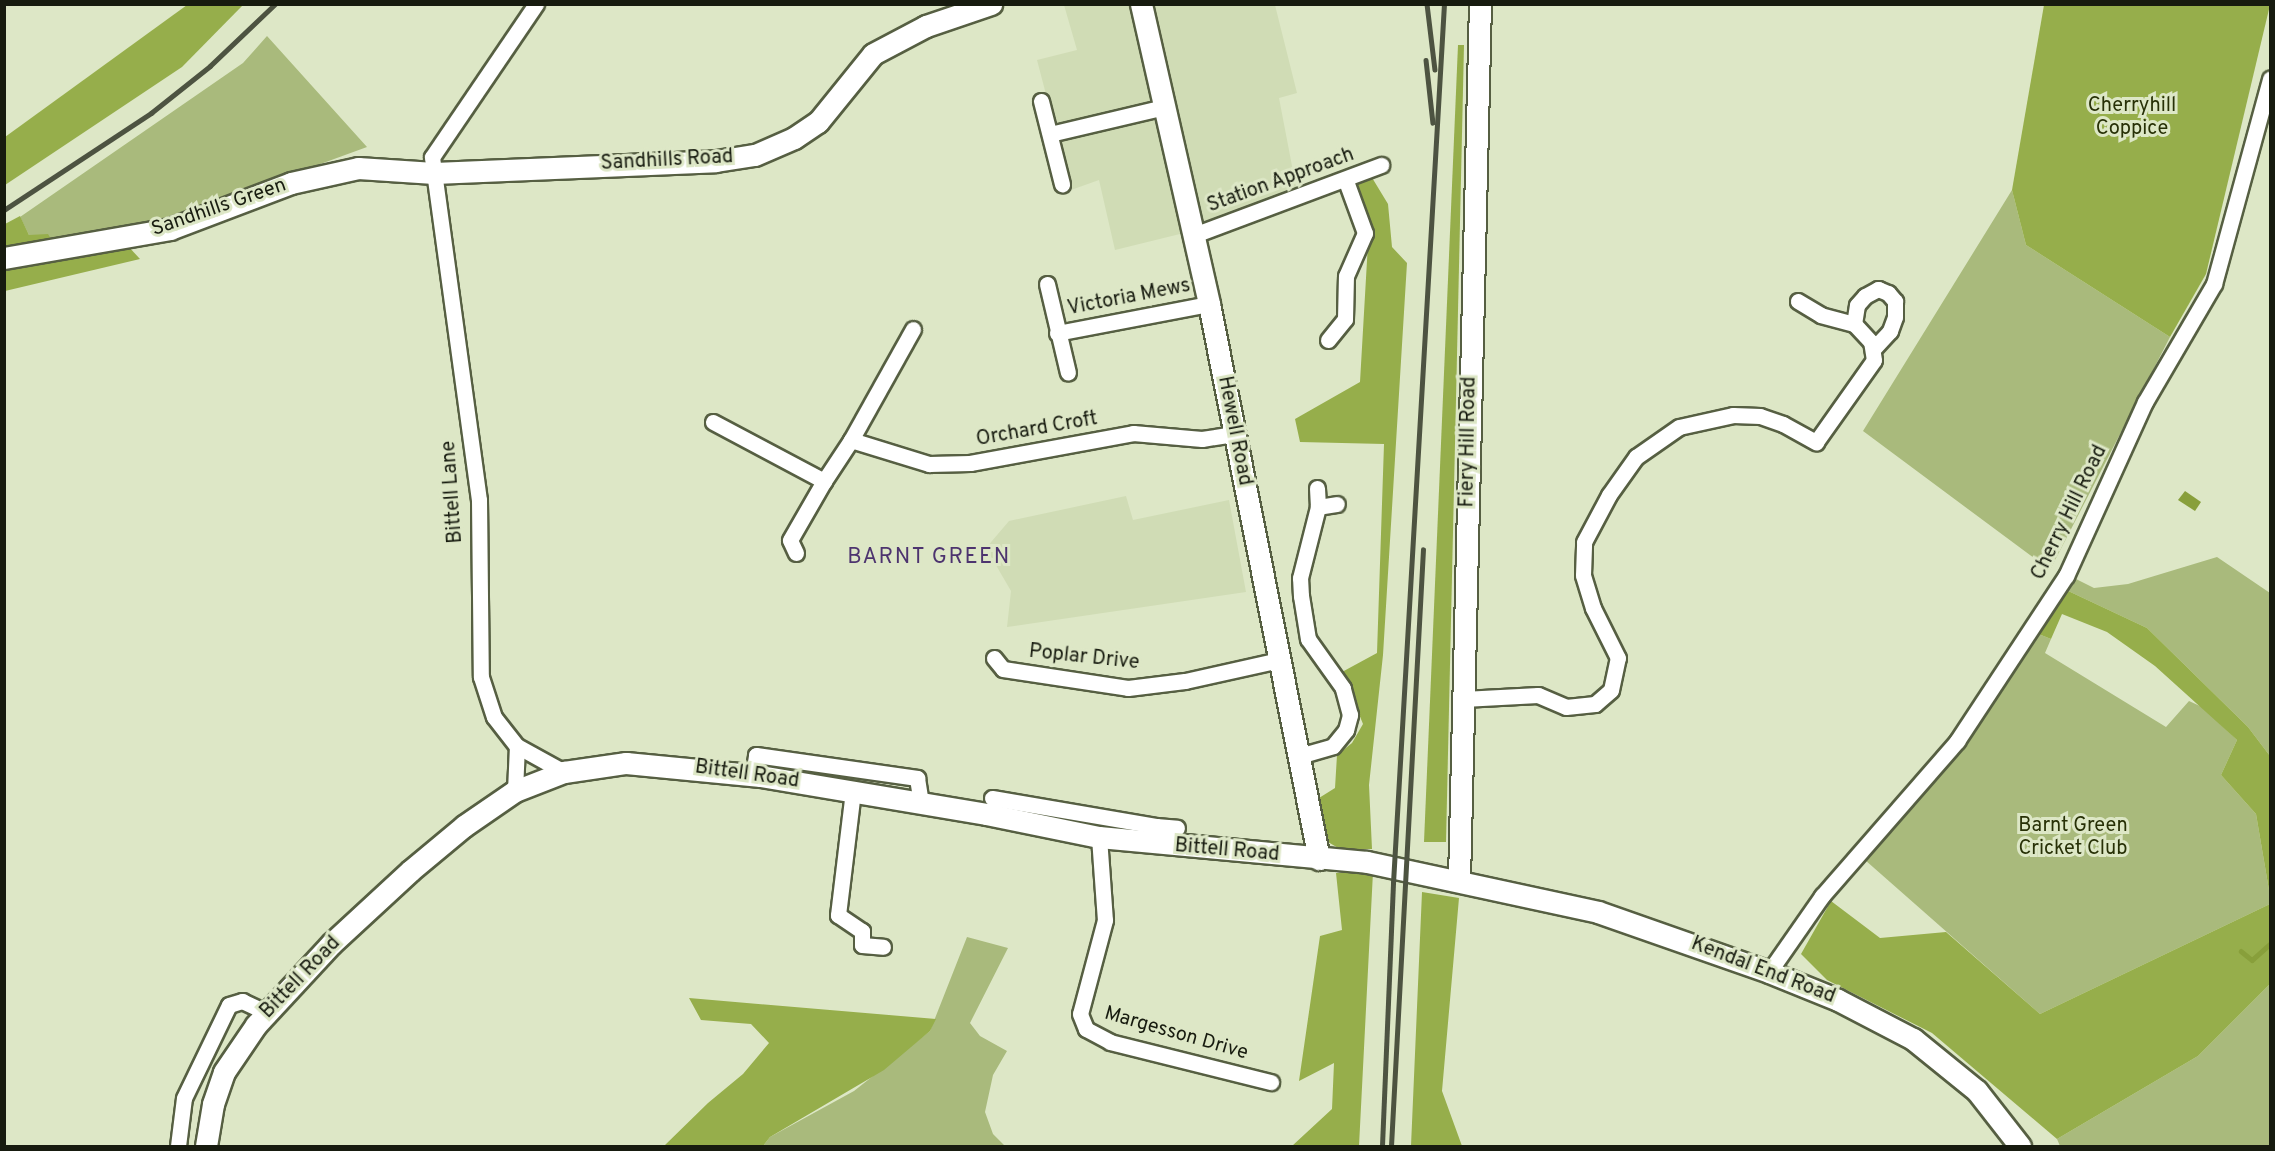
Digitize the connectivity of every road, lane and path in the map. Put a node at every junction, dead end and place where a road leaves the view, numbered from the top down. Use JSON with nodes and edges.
{"nodes":[{"id":1,"x":536,"y":4,"type":"edge"},
{"id":2,"x":992,"y":4,"type":"edge"},
{"id":3,"x":1141,"y":4,"type":"edge"},
{"id":4,"x":1480,"y":4,"type":"edge"},
{"id":5,"x":2271,"y":78,"type":"edge"},
{"id":6,"x":1041,"y":101,"type":"dead end"},
{"id":7,"x":1164,"y":107,"type":"junction"},
{"id":8,"x":1050,"y":134,"type":"junction"},
{"id":9,"x":1381,"y":165,"type":"dead end"},
{"id":10,"x":434,"y":173,"type":"junction"},
{"id":11,"x":1346,"y":181,"type":"junction"},
{"id":12,"x":1062,"y":184,"type":"dead end"},
{"id":13,"x":1194,"y":235,"type":"junction"},
{"id":14,"x":4,"y":258,"type":"edge"},
{"id":15,"x":1047,"y":284,"type":"dead end"},
{"id":16,"x":1798,"y":301,"type":"dead end"},
{"id":17,"x":1209,"y":304,"type":"junction"},
{"id":18,"x":1854,"y":324,"type":"junction"},
{"id":19,"x":913,"y":329,"type":"dead end"},
{"id":20,"x":1057,"y":333,"type":"junction"},
{"id":21,"x":1328,"y":340,"type":"dead end"},
{"id":22,"x":1874,"y":348,"type":"junction"},
{"id":23,"x":1068,"y":373,"type":"dead end"},
{"id":24,"x":713,"y":422,"type":"dead end"},
{"id":25,"x":1234,"y":434,"type":"junction"},
{"id":26,"x":850,"y":440,"type":"junction"},
{"id":27,"x":824,"y":481,"type":"junction"},
{"id":28,"x":1317,"y":488,"type":"dead end"},
{"id":29,"x":1337,"y":504,"type":"dead end"},
{"id":30,"x":1318,"y":507,"type":"junction"},
{"id":31,"x":796,"y":553,"type":"dead end"},
{"id":32,"x":994,"y":658,"type":"dead end"},
{"id":33,"x":1279,"y":660,"type":"junction"},
{"id":34,"x":1463,"y":699,"type":"junction"},
{"id":35,"x":517,"y":746,"type":"junction"},
{"id":36,"x":1299,"y":756,"type":"junction"},
{"id":37,"x":564,"y":772,"type":"junction"},
{"id":38,"x":753,"y":775,"type":"junction"},
{"id":39,"x":515,"y":791,"type":"junction"},
{"id":40,"x":853,"y":791,"type":"junction"},
{"id":41,"x":992,"y":798,"type":"dead end"},
{"id":42,"x":921,"y":802,"type":"junction"},
{"id":43,"x":1031,"y":814,"type":"junction"},
{"id":44,"x":1176,"y":828,"type":"dead end"},
{"id":45,"x":1155,"y":835,"type":"junction"},
{"id":46,"x":1099,"y":837,"type":"junction"},
{"id":47,"x":1319,"y":859,"type":"junction"},
{"id":48,"x":1459,"y":880,"type":"junction"},
{"id":49,"x":883,"y":947,"type":"dead end"},
{"id":50,"x":1769,"y":972,"type":"junction"},
{"id":51,"x":266,"y":1012,"type":"junction"},
{"id":52,"x":1271,"y":1082,"type":"dead end"},
{"id":53,"x":178,"y":1146,"type":"edge"},
{"id":54,"x":206,"y":1146,"type":"edge"},
{"id":55,"x":2020,"y":1146,"type":"edge"}],
"edges":[{"from":1,"to":10,"type":"street","name":"Bittell Lane"},
{"from":2,"to":10,"type":"street","name":"Sandhills Road"},
{"from":3,"to":7,"type":"street","name":"Hewell Road"},
{"from":4,"to":34,"type":"street","name":"Fiery Hill Road"},
{"from":5,"to":50,"type":"street","name":"Cherry Hill Road"},
{"from":6,"to":8,"type":"street"},
{"from":7,"to":8,"type":"street"},
{"from":7,"to":13,"type":"street","name":"Hewell Road"},
{"from":8,"to":12,"type":"street"},
{"from":9,"to":11,"type":"street","name":"Station Approach"},
{"from":10,"to":14,"type":"street","name":"Sandhills Green"},
{"from":10,"to":35,"type":"street","name":"Bittell Lane"},
{"from":11,"to":13,"type":"street","name":"Station Approach"},
{"from":11,"to":21,"type":"street"},
{"from":13,"to":17,"type":"street","name":"Hewell Road"},
{"from":15,"to":20,"type":"street","name":"Victoria Mews"},
{"from":16,"to":18,"type":"street"},
{"from":17,"to":20,"type":"street","name":"Victoria Mews"},
{"from":17,"to":25,"type":"street","name":"Hewell Road"},
{"from":18,"to":22,"type":"street"},
{"from":18,"to":22,"type":"street"},
{"from":19,"to":26,"type":"street"},
{"from":20,"to":23,"type":"street","name":"Victoria Mews"},
{"from":22,"to":34,"type":"street"},
{"from":24,"to":27,"type":"street"},
{"from":25,"to":26,"type":"street","name":"Orchard Croft"},
{"from":25,"to":33,"type":"street","name":"Hewell Road"},
{"from":26,"to":27,"type":"street"},
{"from":27,"to":31,"type":"street"},
{"from":28,"to":30,"type":"street"},
{"from":29,"to":30,"type":"street"},
{"from":30,"to":36,"type":"street"},
{"from":32,"to":33,"type":"street","name":"Poplar Drive"},
{"from":33,"to":36,"type":"street","name":"Hewell Road"},
{"from":34,"to":48,"type":"street","name":"Fiery Hill Road"},
{"from":35,"to":37,"type":"street","name":"Bittell Lane"},
{"from":35,"to":39,"type":"street"},
{"from":36,"to":47,"type":"street","name":"Hewell Road"},
{"from":37,"to":38,"type":"street","name":"Bittell Road"},
{"from":37,"to":39,"type":"street","name":"Bittell Road"},
{"from":38,"to":40,"type":"street","name":"Bittell Road"},
{"from":38,"to":42,"type":"street"},
{"from":39,"to":51,"type":"street","name":"Bittell Road"},
{"from":40,"to":42,"type":"street","name":"Bittell Road"},
{"from":40,"to":49,"type":"street"},
{"from":41,"to":43,"type":"street"},
{"from":42,"to":43,"type":"street","name":"Bittell Road"},
{"from":43,"to":45,"type":"street"},
{"from":43,"to":46,"type":"street","name":"Bittell Road"},
{"from":44,"to":45,"type":"street"},
{"from":45,"to":46,"type":"street","name":"Bittell Road"},
{"from":45,"to":47,"type":"street","name":"Bittell Road"},
{"from":46,"to":52,"type":"street","name":"Margesson Drive"},
{"from":47,"to":48,"type":"street","name":"Bittell Road"},
{"from":48,"to":50,"type":"street","name":"Kendal End Road"},
{"from":50,"to":55,"type":"street","name":"Kendal End Road"},
{"from":51,"to":53,"type":"street"},
{"from":51,"to":54,"type":"street","name":"Bittell Road"}]}
